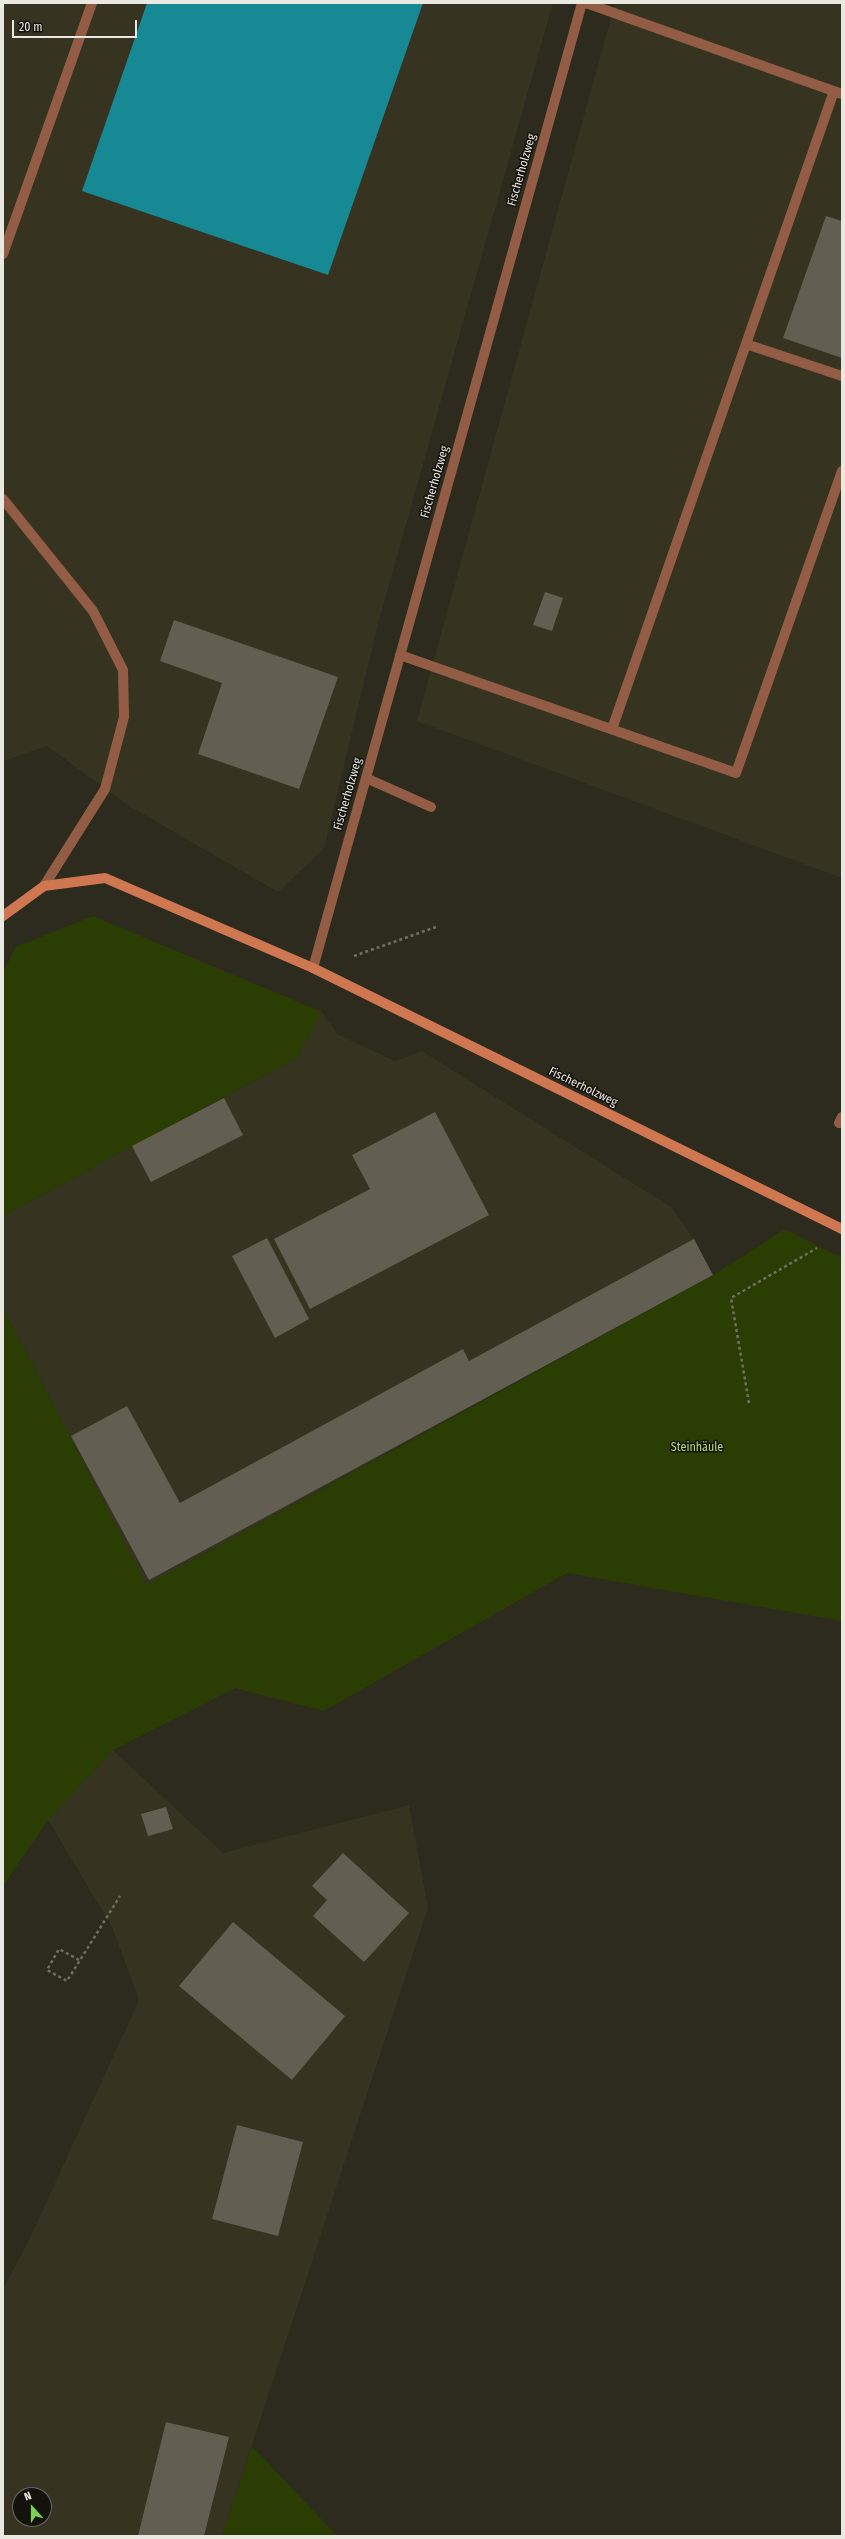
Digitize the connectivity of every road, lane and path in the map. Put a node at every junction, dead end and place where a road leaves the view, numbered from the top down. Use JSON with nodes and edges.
{"nodes":[{"id":1,"x":92,"y":3,"type":"edge"},
{"id":2,"x":582,"y":3,"type":"edge"},
{"id":3,"x":586,"y":3,"type":"edge"},
{"id":4,"x":838,"y":93,"type":"edge"},
{"id":5,"x":3,"y":254,"type":"edge"},
{"id":6,"x":746,"y":344,"type":"junction"},
{"id":7,"x":842,"y":376,"type":"edge"},
{"id":8,"x":842,"y":471,"type":"edge"},
{"id":9,"x":3,"y":499,"type":"edge"},
{"id":10,"x":400,"y":655,"type":"junction"},
{"id":11,"x":612,"y":729,"type":"junction"},
{"id":12,"x":366,"y":778,"type":"junction"},
{"id":13,"x":430,"y":808,"type":"dead end"},
{"id":14,"x":44,"y":886,"type":"junction"},
{"id":15,"x":3,"y":916,"type":"edge"},
{"id":16,"x":436,"y":927,"type":"dead end"},
{"id":17,"x":313,"y":968,"type":"junction"},
{"id":18,"x":842,"y":1229,"type":"edge"},
{"id":19,"x":822,"y":1245,"type":"dead end"},
{"id":20,"x":749,"y":1403,"type":"dead end"},
{"id":21,"x":120,"y":1896,"type":"dead end"},
{"id":22,"x":79,"y":1960,"type":"junction"}],
"edges":[{"from":1,"to":5,"type":"lane"},
{"from":2,"to":10,"type":"lane","name":"Fischerholzweg"},
{"from":3,"to":4,"type":"lane"},
{"from":4,"to":6,"type":"lane"},
{"from":6,"to":7,"type":"lane"},
{"from":6,"to":11,"type":"lane"},
{"from":8,"to":11,"type":"lane"},
{"from":9,"to":14,"type":"lane"},
{"from":10,"to":11,"type":"lane"},
{"from":10,"to":12,"type":"lane","name":"Fischerholzweg"},
{"from":12,"to":13,"type":"lane"},
{"from":12,"to":17,"type":"lane","name":"Fischerholzweg"},
{"from":14,"to":15,"type":"street"},
{"from":14,"to":17,"type":"street","name":"Fischerholzweg"},
{"from":16,"to":17,"type":"path"},
{"from":17,"to":18,"type":"street","name":"Fischerholzweg"},
{"from":19,"to":20,"type":"path"},
{"from":21,"to":22,"type":"path"},
{"from":22,"to":22,"type":"path"}]}
